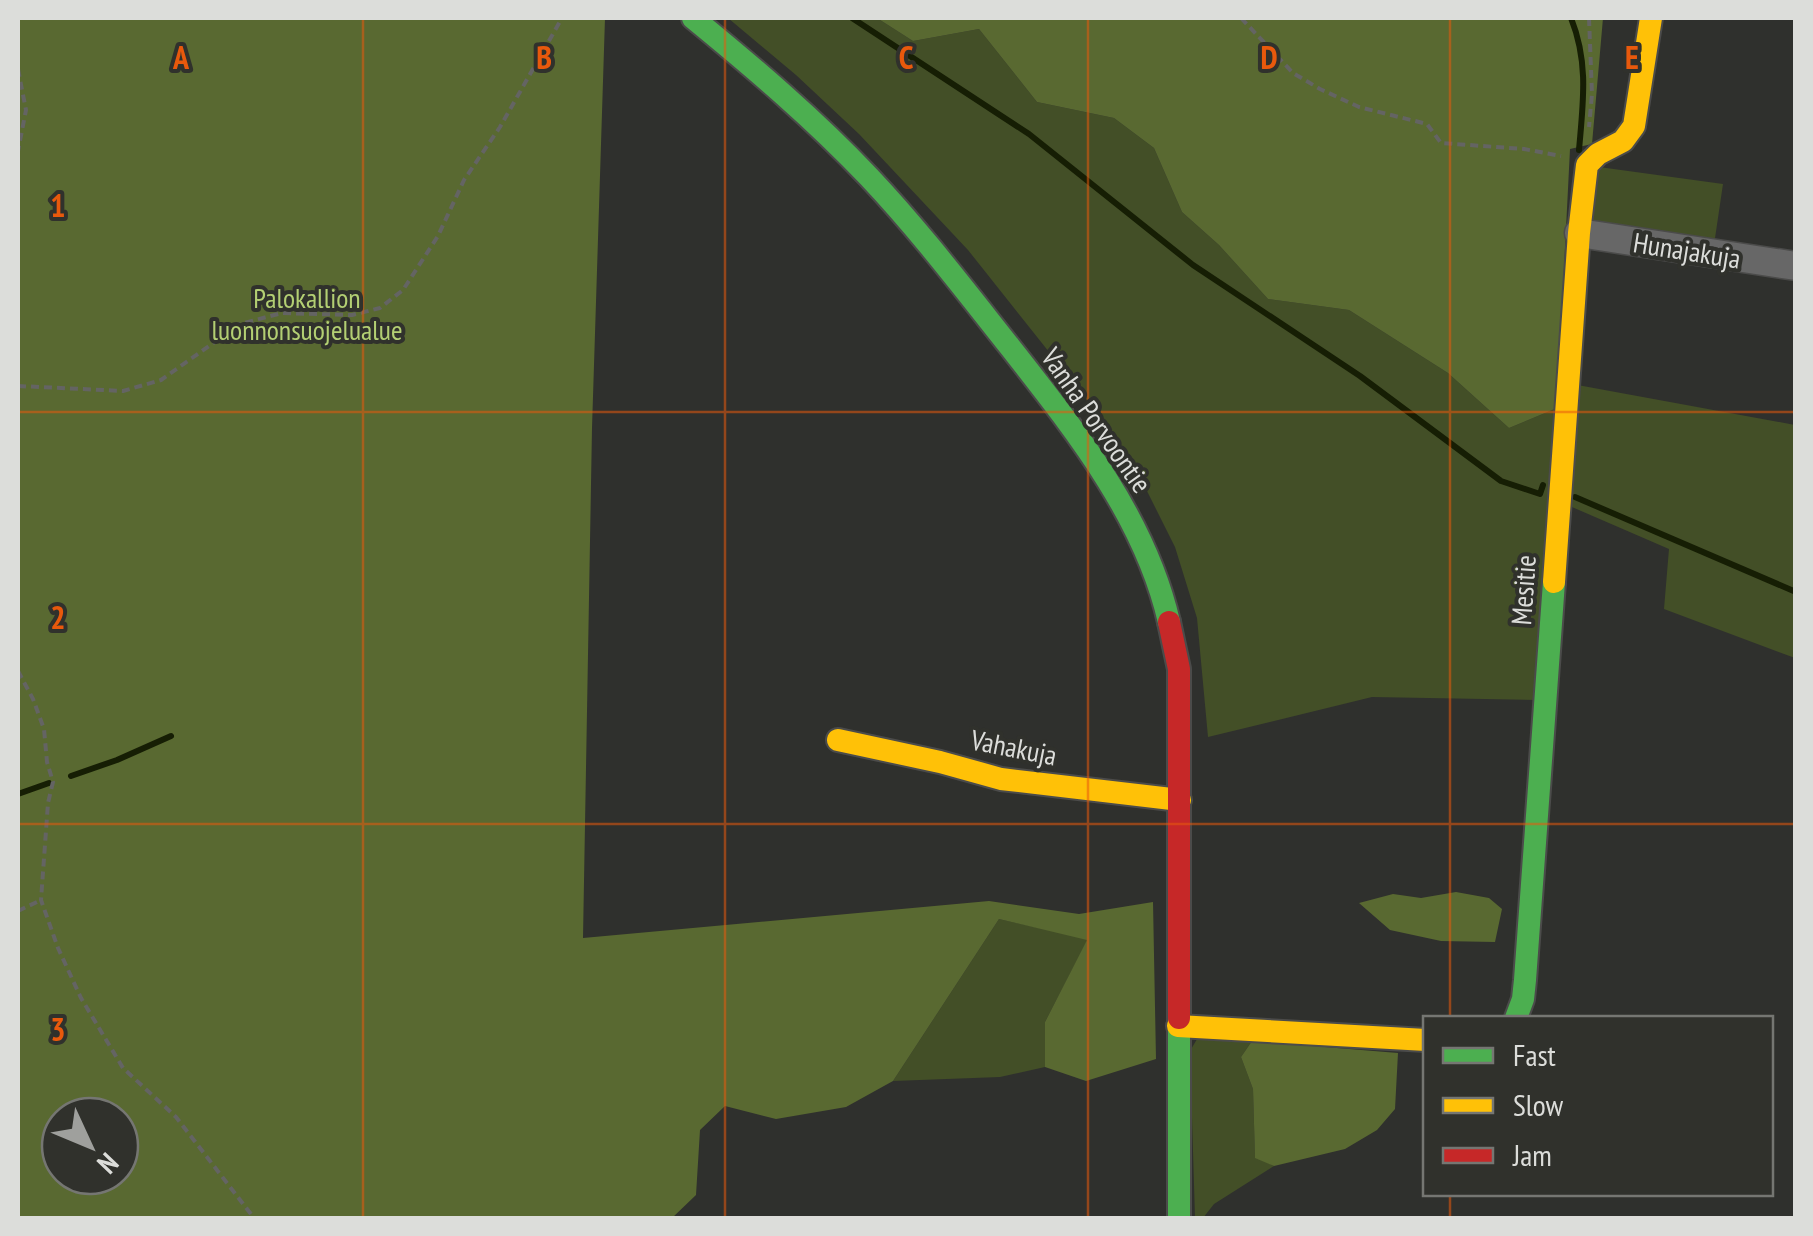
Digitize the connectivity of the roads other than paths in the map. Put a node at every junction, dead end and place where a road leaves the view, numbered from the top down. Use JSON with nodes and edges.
{"nodes":[{"id":1,"x":693,"y":18,"type":"edge"},
{"id":2,"x":1651,"y":18,"type":"edge"},
{"id":3,"x":1580,"y":233,"type":"junction"},
{"id":4,"x":1796,"y":266,"type":"edge"},
{"id":5,"x":838,"y":740,"type":"dead end"},
{"id":6,"x":1180,"y":800,"type":"junction"},
{"id":7,"x":1517,"y":1016,"type":"edge"},
{"id":8,"x":1178,"y":1026,"type":"junction"},
{"id":9,"x":1423,"y":1040,"type":"edge"},
{"id":10,"x":1179,"y":1218,"type":"edge"}],
"edges":[{"from":1,"to":6,"type":"street","name":"Vanha Porvoontie"},
{"from":2,"to":3,"type":"street","name":"Mesitie"},
{"from":3,"to":4,"type":"street","name":"Hunajakuja"},
{"from":3,"to":7,"type":"street","name":"Mesitie"},
{"from":5,"to":6,"type":"street","name":"Vahakuja"},
{"from":6,"to":8,"type":"street","name":"Vanha Porvoontie"},
{"from":8,"to":9,"type":"street"},
{"from":8,"to":10,"type":"street","name":"Vanha Porvoontie"}]}
